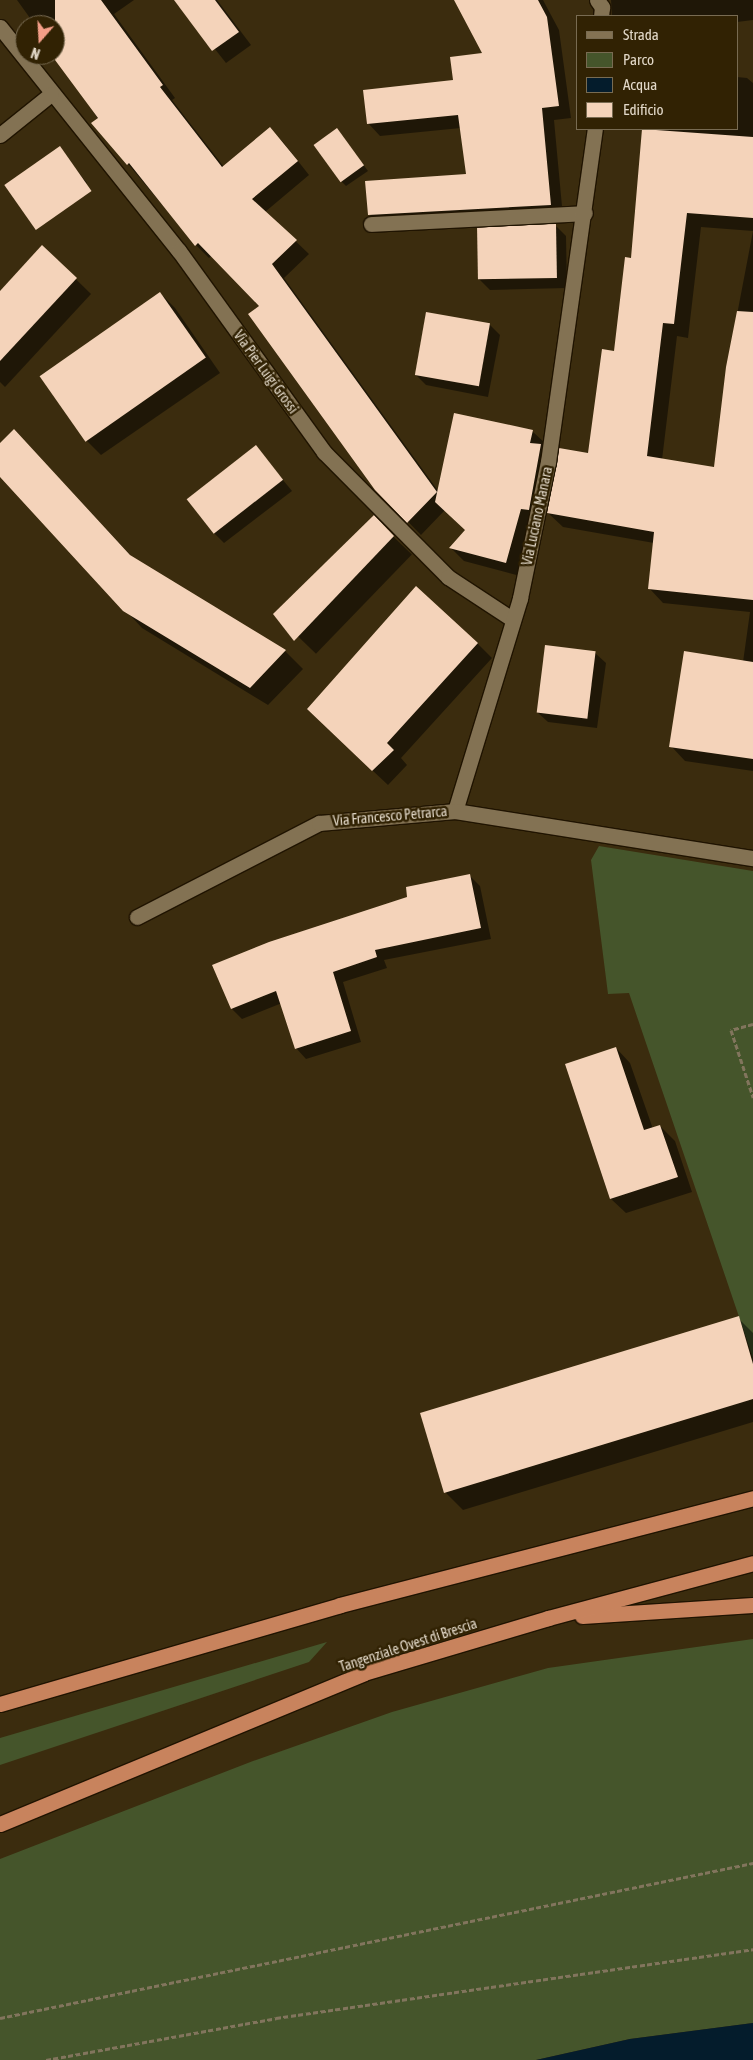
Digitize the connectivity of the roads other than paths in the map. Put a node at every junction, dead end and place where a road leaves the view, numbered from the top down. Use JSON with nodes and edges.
{"nodes":[{"id":1,"x":597,"y":0,"type":"edge"},
{"id":2,"x":601,"y":15,"type":"edge"},
{"id":3,"x":0,"y":27,"type":"edge"},
{"id":4,"x":51,"y":94,"type":"junction"},
{"id":5,"x":595,"y":130,"type":"edge"},
{"id":6,"x":0,"y":135,"type":"edge"},
{"id":7,"x":585,"y":213,"type":"junction"},
{"id":8,"x":371,"y":224,"type":"dead end"},
{"id":9,"x":512,"y":619,"type":"junction"},
{"id":10,"x":455,"y":811,"type":"junction"},
{"id":11,"x":753,"y":858,"type":"edge"},
{"id":12,"x":137,"y":917,"type":"dead end"},
{"id":13,"x":753,"y":1498,"type":"edge"},
{"id":14,"x":753,"y":1563,"type":"edge"},
{"id":15,"x":753,"y":1605,"type":"edge"},
{"id":16,"x":548,"y":1618,"type":"junction"},
{"id":17,"x":0,"y":1704,"type":"edge"},
{"id":18,"x":0,"y":1824,"type":"edge"}],
"edges":[{"from":1,"to":2,"type":"street"},
{"from":3,"to":4,"type":"street","name":"Via Pier Luigi Grossi"},
{"from":4,"to":6,"type":"street"},
{"from":4,"to":9,"type":"street","name":"Via Pier Luigi Grossi"},
{"from":5,"to":7,"type":"street","name":"Via Luciano Manara"},
{"from":7,"to":8,"type":"street"},
{"from":7,"to":9,"type":"street","name":"Via Luciano Manara"},
{"from":9,"to":10,"type":"street","name":"Via Luciano Manara"},
{"from":10,"to":11,"type":"street","name":"Via Francesco Petrarca"},
{"from":10,"to":12,"type":"street","name":"Via Francesco Petrarca"},
{"from":13,"to":17,"type":"highway"},
{"from":14,"to":16,"type":"highway","name":"Tangenziale Ovest di Brescia"},
{"from":15,"to":16,"type":"highway"},
{"from":16,"to":18,"type":"highway","name":"Tangenziale Ovest di Brescia"}]}
